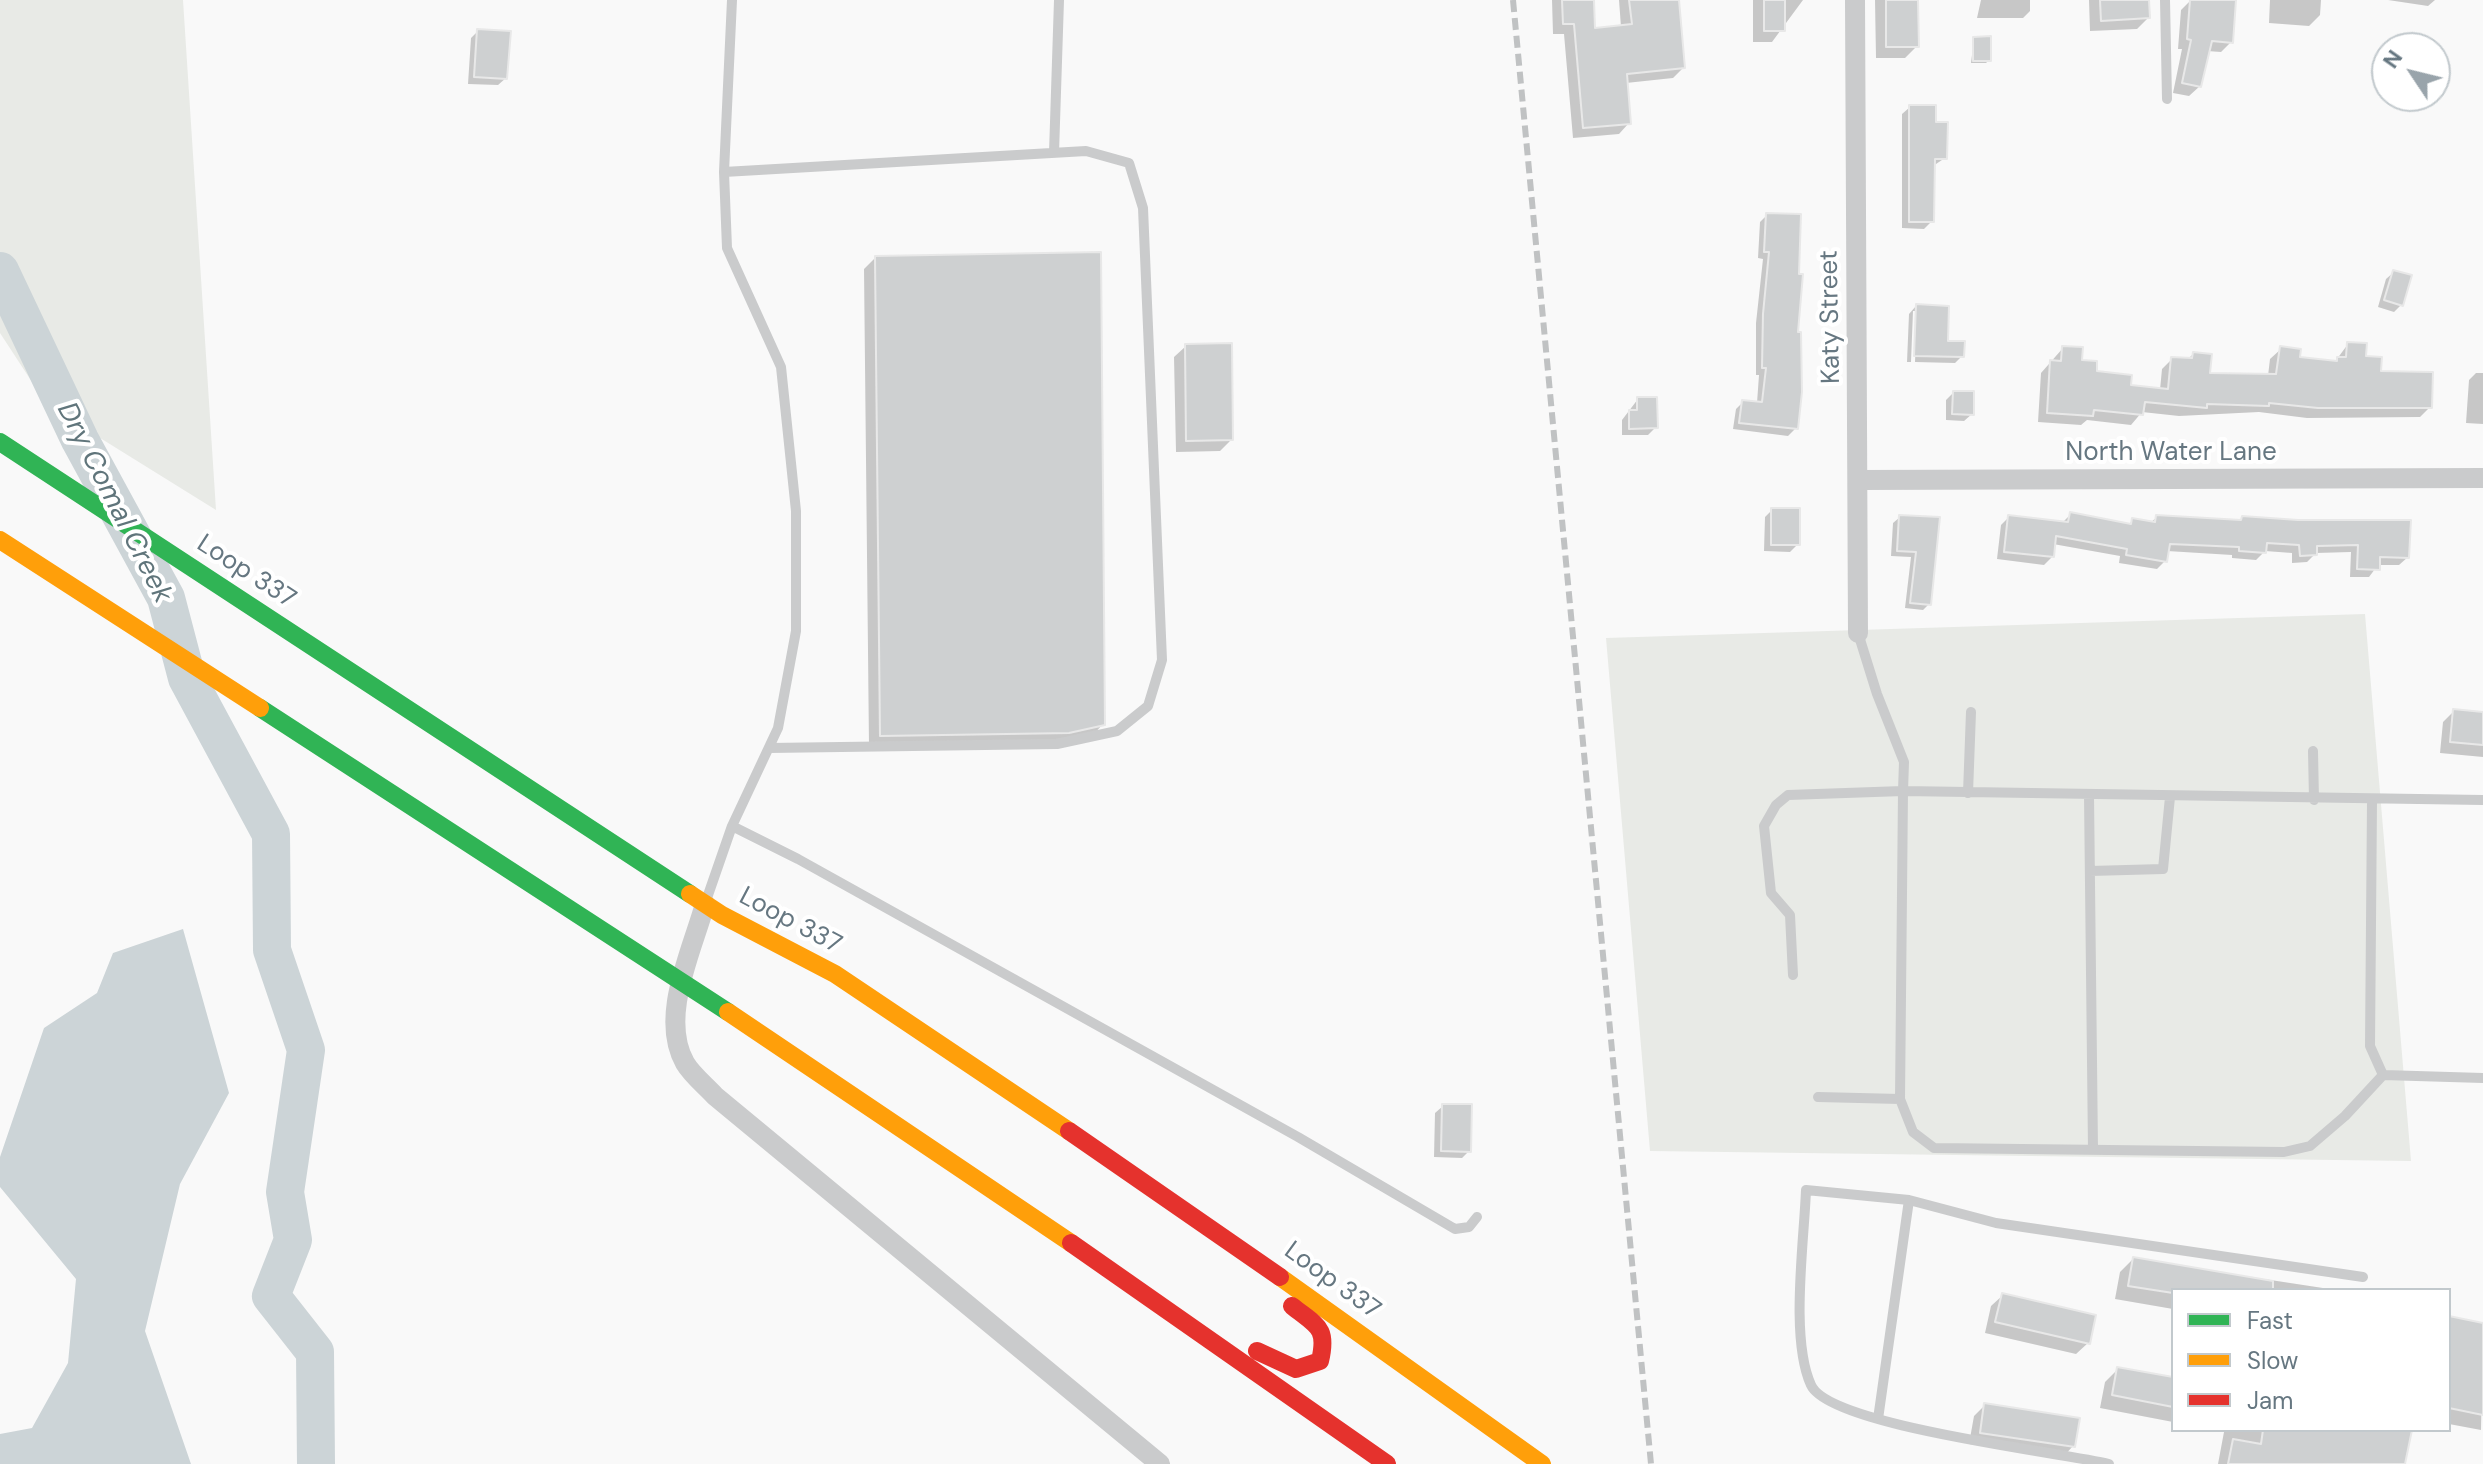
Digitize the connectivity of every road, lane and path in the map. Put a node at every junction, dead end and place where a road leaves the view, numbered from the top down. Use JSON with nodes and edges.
{"nodes":[{"id":1,"x":732,"y":0,"type":"edge"},
{"id":2,"x":1059,"y":0,"type":"edge"},
{"id":3,"x":1855,"y":0,"type":"edge"},
{"id":4,"x":2165,"y":0,"type":"edge"},
{"id":5,"x":2167,"y":99,"type":"dead end"},
{"id":6,"x":1054,"y":153,"type":"junction"},
{"id":7,"x":724,"y":172,"type":"junction"},
{"id":8,"x":0,"y":442,"type":"edge"},
{"id":9,"x":2483,"y":478,"type":"edge"},
{"id":10,"x":1859,"y":480,"type":"junction"},
{"id":11,"x":0,"y":540,"type":"edge"},
{"id":12,"x":1858,"y":633,"type":"joint"},
{"id":13,"x":1971,"y":712,"type":"dead end"},
{"id":14,"x":769,"y":748,"type":"junction"},
{"id":15,"x":2313,"y":751,"type":"dead end"},
{"id":16,"x":1903,"y":791,"type":"junction"},
{"id":17,"x":1968,"y":793,"type":"junction"},
{"id":18,"x":2089,"y":795,"type":"junction"},
{"id":19,"x":2170,"y":797,"type":"junction"},
{"id":20,"x":2314,"y":800,"type":"junction"},
{"id":21,"x":2483,"y":800,"type":"edge"},
{"id":22,"x":2372,"y":801,"type":"junction"},
{"id":23,"x":732,"y":826,"type":"junction"},
{"id":24,"x":2090,"y":871,"type":"junction"},
{"id":25,"x":705,"y":904,"type":"junction"},
{"id":26,"x":1793,"y":975,"type":"dead end"},
{"id":27,"x":684,"y":981,"type":"junction"},
{"id":28,"x":959,"y":1056,"type":"junction"},
{"id":29,"x":2383,"y":1075,"type":"junction"},
{"id":30,"x":2483,"y":1078,"type":"edge"},
{"id":31,"x":1818,"y":1097,"type":"dead end"},
{"id":32,"x":1900,"y":1099,"type":"junction"},
{"id":33,"x":907,"y":1130,"type":"junction"},
{"id":34,"x":2093,"y":1150,"type":"junction"},
{"id":35,"x":1909,"y":1200,"type":"junction"},
{"id":36,"x":1477,"y":1217,"type":"dead end"},
{"id":37,"x":2363,"y":1277,"type":"dead end"},
{"id":38,"x":1878,"y":1419,"type":"junction"},
{"id":39,"x":1160,"y":1464,"type":"edge"},
{"id":40,"x":1387,"y":1464,"type":"edge"},
{"id":41,"x":1542,"y":1464,"type":"edge"},
{"id":42,"x":2109,"y":1464,"type":"edge"}],
"edges":[{"from":1,"to":7,"type":"lane"},
{"from":2,"to":6,"type":"lane"},
{"from":3,"to":10,"type":"street","name":"Katy Street"},
{"from":4,"to":5,"type":"lane"},
{"from":6,"to":7,"type":"lane"},
{"from":6,"to":14,"type":"lane"},
{"from":7,"to":14,"type":"lane"},
{"from":8,"to":25,"type":"main road","name":"Loop 337"},
{"from":9,"to":10,"type":"street","name":"North Water Lane"},
{"from":10,"to":12,"type":"street","name":"Katy Street"},
{"from":11,"to":27,"type":"main road"},
{"from":12,"to":16,"type":"lane"},
{"from":13,"to":17,"type":"lane"},
{"from":14,"to":23,"type":"lane"},
{"from":15,"to":20,"type":"lane"},
{"from":16,"to":17,"type":"lane"},
{"from":16,"to":26,"type":"lane"},
{"from":16,"to":32,"type":"lane"},
{"from":17,"to":18,"type":"lane"},
{"from":18,"to":19,"type":"lane"},
{"from":18,"to":24,"type":"lane"},
{"from":19,"to":20,"type":"lane"},
{"from":19,"to":24,"type":"lane"},
{"from":20,"to":22,"type":"lane"},
{"from":21,"to":22,"type":"lane"},
{"from":22,"to":29,"type":"lane"},
{"from":23,"to":25,"type":"lane"},
{"from":23,"to":36,"type":"lane"},
{"from":24,"to":34,"type":"lane"},
{"from":25,"to":27,"type":"street"},
{"from":25,"to":28,"type":"main road","name":"Loop 337"},
{"from":27,"to":33,"type":"main road"},
{"from":27,"to":39,"type":"street"},
{"from":28,"to":33,"type":"main road"},
{"from":28,"to":41,"type":"main road","name":"Loop 337"},
{"from":29,"to":30,"type":"lane"},
{"from":29,"to":34,"type":"lane"},
{"from":31,"to":32,"type":"lane"},
{"from":32,"to":34,"type":"lane"},
{"from":33,"to":40,"type":"main road"},
{"from":35,"to":37,"type":"lane"},
{"from":35,"to":38,"type":"lane"},
{"from":35,"to":38,"type":"lane"},
{"from":38,"to":42,"type":"lane"}]}
